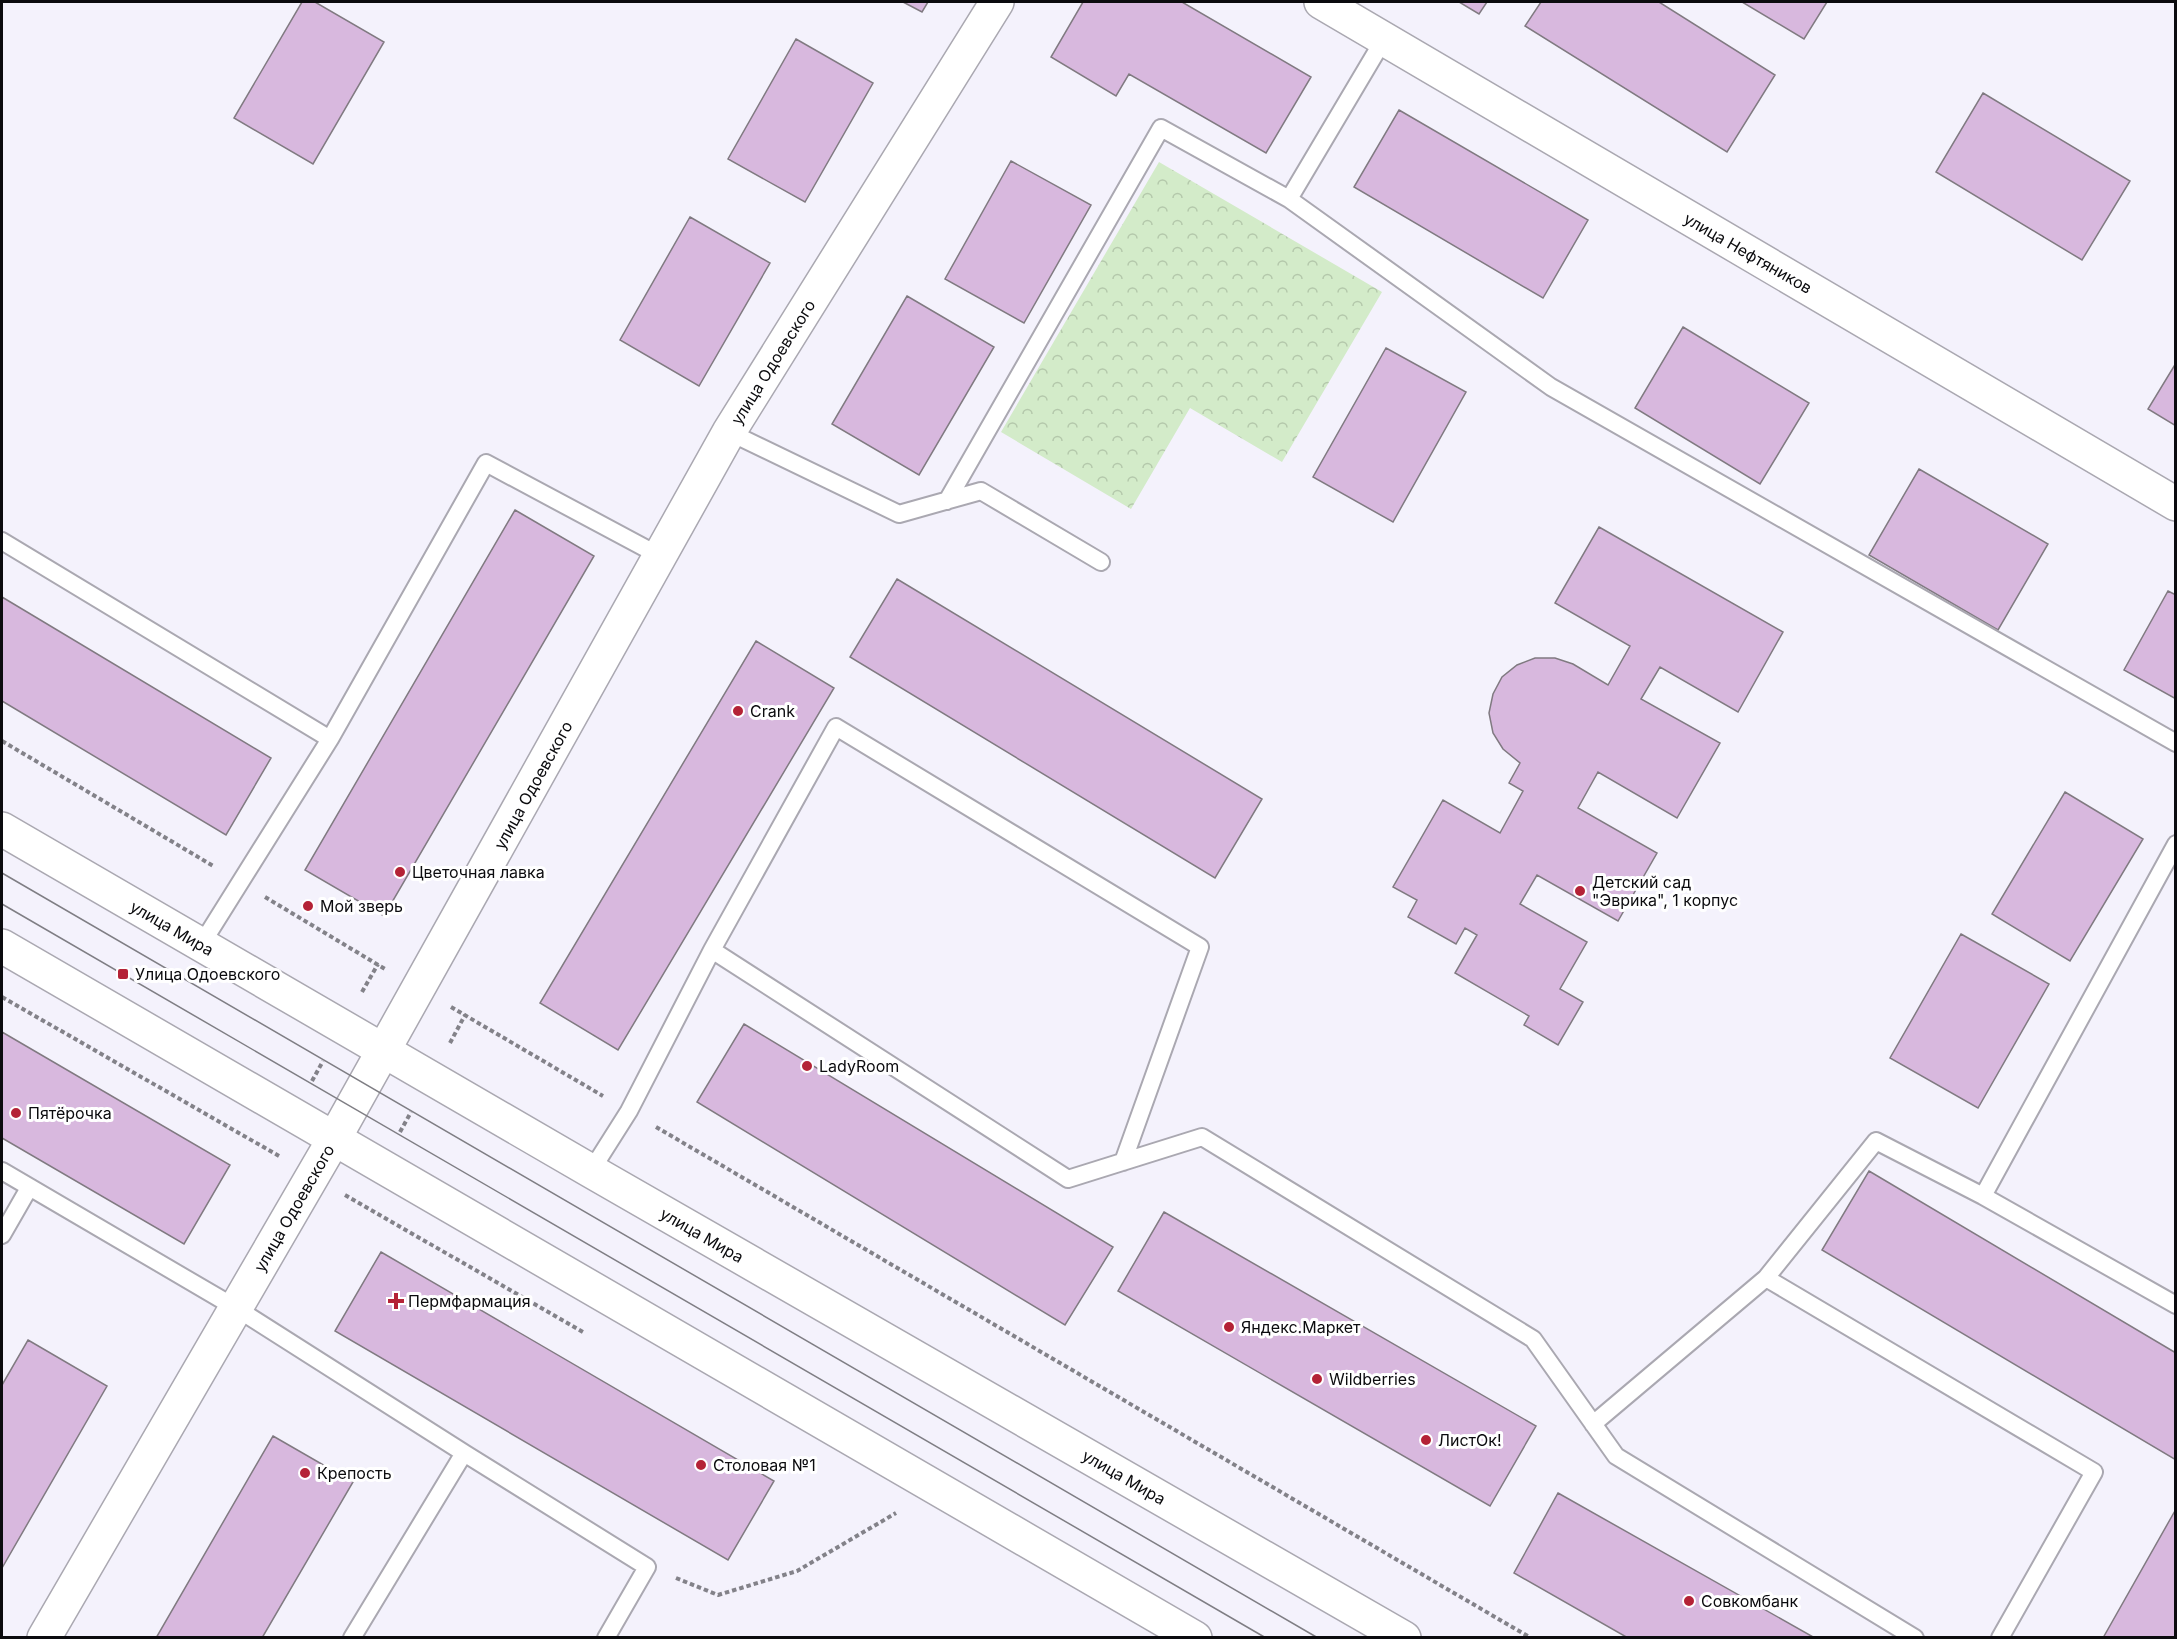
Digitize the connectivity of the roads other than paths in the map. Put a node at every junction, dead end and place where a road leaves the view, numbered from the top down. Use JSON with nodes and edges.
{"nodes":[{"id":1,"x":997,"y":2,"type":"edge"},
{"id":2,"x":1321,"y":2,"type":"edge"},
{"id":3,"x":1384,"y":39,"type":"junction"},
{"id":4,"x":1289,"y":199,"type":"junction"},
{"id":5,"x":729,"y":432,"type":"junction"},
{"id":6,"x":947,"y":501,"type":"junction"},
{"id":7,"x":2175,"y":504,"type":"edge"},
{"id":8,"x":2,"y":541,"type":"edge"},
{"id":9,"x":660,"y":556,"type":"junction"},
{"id":10,"x":1101,"y":562,"type":"dead end"},
{"id":11,"x":330,"y":739,"type":"junction"},
{"id":12,"x":2175,"y":743,"type":"edge"},
{"id":13,"x":2,"y":829,"type":"edge"},
{"id":14,"x":2175,"y":844,"type":"edge"},
{"id":15,"x":201,"y":945,"type":"junction"},
{"id":16,"x":2,"y":946,"type":"edge"},
{"id":17,"x":712,"y":950,"type":"junction"},
{"id":18,"x":384,"y":1051,"type":"junction"},
{"id":19,"x":334,"y":1138,"type":"junction"},
{"id":20,"x":1123,"y":1161,"type":"junction"},
{"id":21,"x":2,"y":1172,"type":"edge"},
{"id":22,"x":591,"y":1172,"type":"junction"},
{"id":23,"x":29,"y":1188,"type":"junction"},
{"id":24,"x":1983,"y":1196,"type":"junction"},
{"id":25,"x":2,"y":1235,"type":"edge"},
{"id":26,"x":1766,"y":1278,"type":"junction"},
{"id":27,"x":2175,"y":1305,"type":"edge"},
{"id":28,"x":236,"y":1308,"type":"junction"},
{"id":29,"x":1593,"y":1424,"type":"junction"},
{"id":30,"x":464,"y":1453,"type":"junction"},
{"id":31,"x":44,"y":1638,"type":"edge"},
{"id":32,"x":352,"y":1638,"type":"edge"},
{"id":33,"x":606,"y":1638,"type":"edge"},
{"id":34,"x":1195,"y":1638,"type":"edge"},
{"id":35,"x":1404,"y":1638,"type":"edge"},
{"id":36,"x":1915,"y":1638,"type":"edge"},
{"id":37,"x":2000,"y":1638,"type":"edge"}],
"edges":[{"from":1,"to":5,"type":"main road","name":"улица Одоевского"},
{"from":2,"to":3,"type":"main road","name":"улица Нефтяников"},
{"from":3,"to":4,"type":"lane"},
{"from":3,"to":7,"type":"main road","name":"улица Нефтяников"},
{"from":4,"to":6,"type":"lane"},
{"from":4,"to":12,"type":"lane"},
{"from":5,"to":6,"type":"lane"},
{"from":5,"to":9,"type":"main road","name":"улица Одоевского"},
{"from":6,"to":10,"type":"lane"},
{"from":8,"to":11,"type":"lane"},
{"from":9,"to":11,"type":"lane"},
{"from":9,"to":18,"type":"main road","name":"улица Одоевского"},
{"from":11,"to":15,"type":"lane"},
{"from":13,"to":15,"type":"main road","name":"улица Мира"},
{"from":14,"to":24,"type":"lane"},
{"from":15,"to":18,"type":"main road","name":"улица Мира"},
{"from":16,"to":19,"type":"main road"},
{"from":17,"to":20,"type":"lane"},
{"from":17,"to":20,"type":"lane"},
{"from":17,"to":22,"type":"lane"},
{"from":18,"to":19,"type":"main road","name":"улица Одоевского"},
{"from":18,"to":22,"type":"main road","name":"улица Мира"},
{"from":19,"to":28,"type":"main road","name":"улица Одоевского"},
{"from":19,"to":34,"type":"main road"},
{"from":20,"to":29,"type":"lane"},
{"from":21,"to":23,"type":"lane"},
{"from":22,"to":35,"type":"main road","name":"улица Мира"},
{"from":23,"to":25,"type":"lane"},
{"from":23,"to":28,"type":"lane"},
{"from":24,"to":26,"type":"lane"},
{"from":24,"to":27,"type":"lane"},
{"from":26,"to":29,"type":"lane"},
{"from":26,"to":37,"type":"lane"},
{"from":28,"to":30,"type":"lane"},
{"from":28,"to":31,"type":"main road","name":"улица Одоевского"},
{"from":29,"to":36,"type":"lane"},
{"from":30,"to":32,"type":"lane"},
{"from":30,"to":33,"type":"lane"}]}
